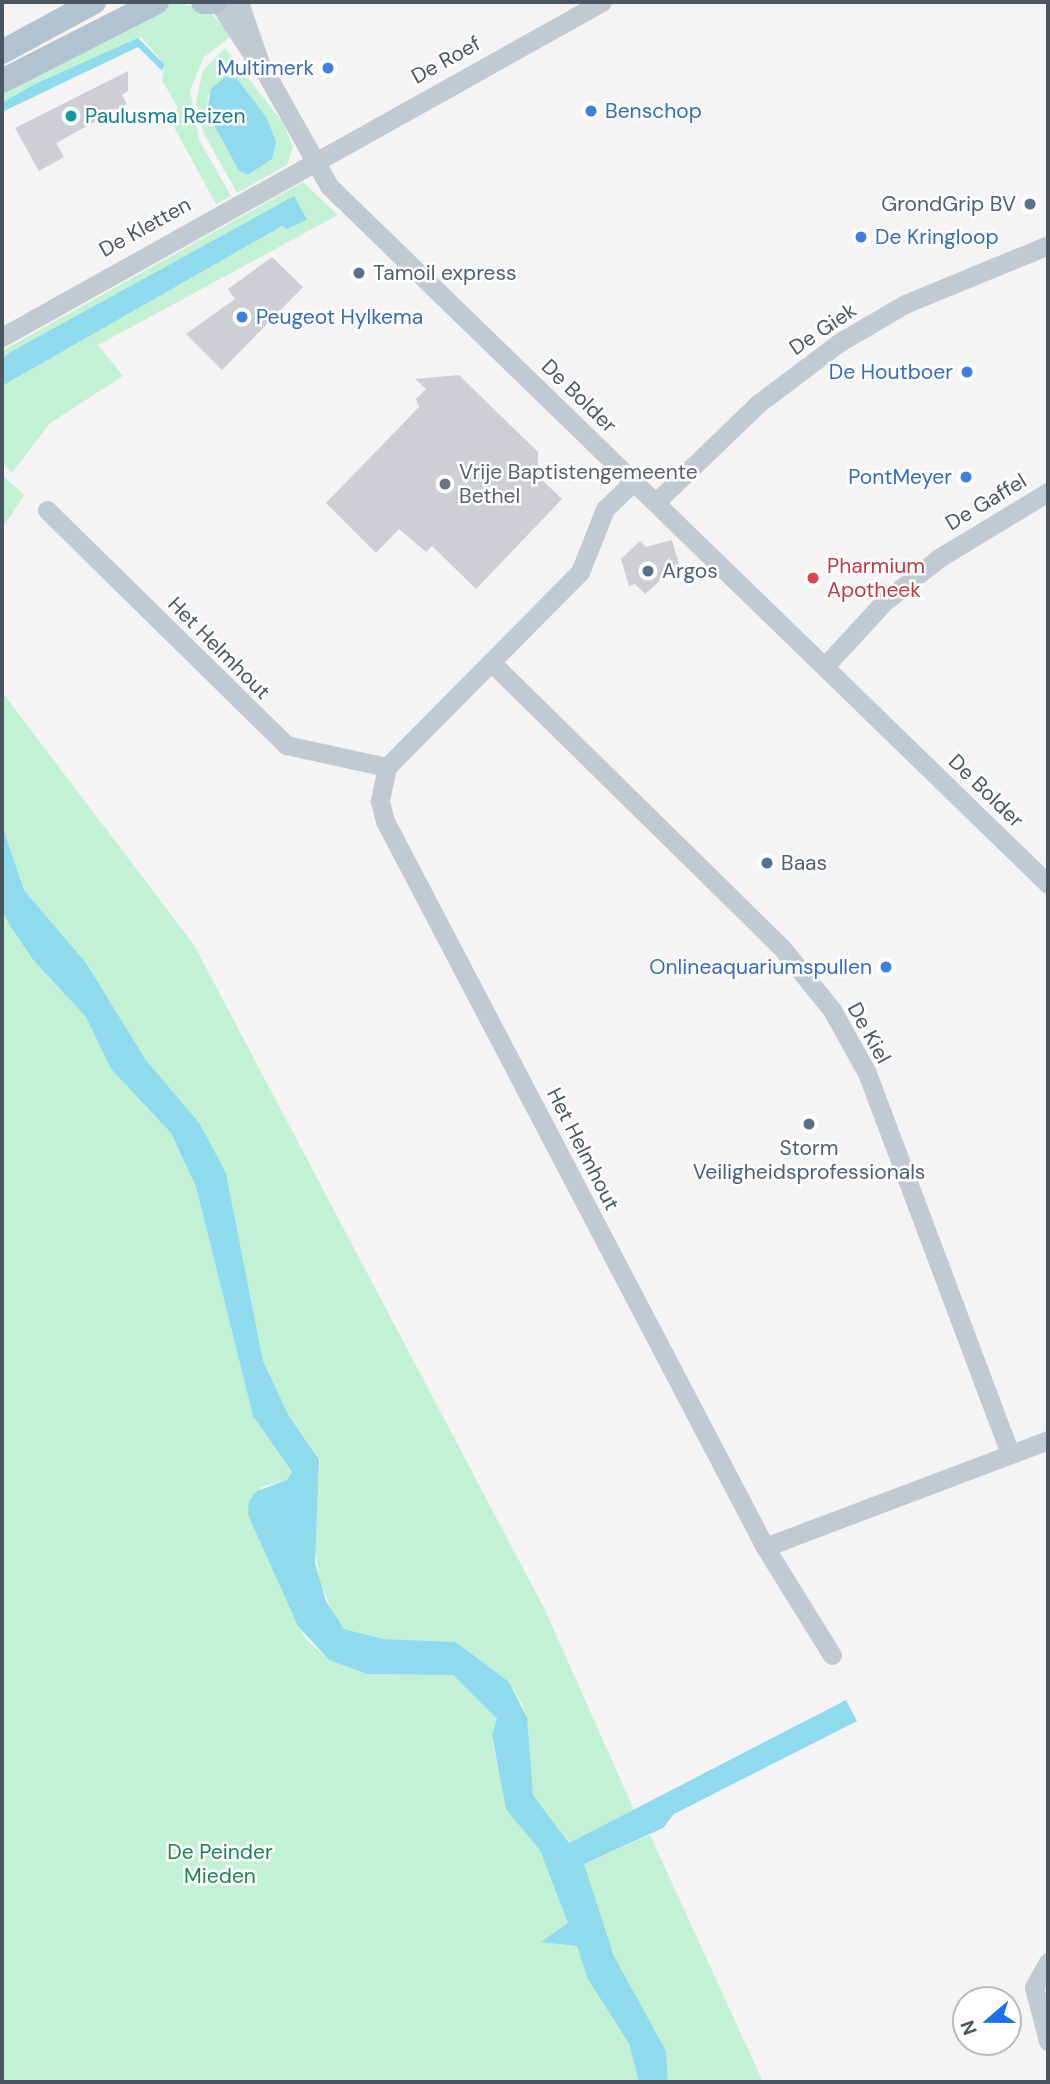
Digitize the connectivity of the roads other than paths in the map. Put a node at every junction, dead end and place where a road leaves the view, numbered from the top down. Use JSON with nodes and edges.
{"nodes":[{"id":1,"x":94,"y":2,"type":"edge"},
{"id":2,"x":157,"y":2,"type":"edge"},
{"id":3,"x":203,"y":2,"type":"edge"},
{"id":4,"x":216,"y":2,"type":"edge"},
{"id":5,"x":239,"y":2,"type":"edge"},
{"id":6,"x":603,"y":2,"type":"edge"},
{"id":7,"x":133,"y":7,"type":"edge"},
{"id":8,"x":2,"y":52,"type":"edge"},
{"id":9,"x":260,"y":63,"type":"junction"},
{"id":10,"x":2,"y":81,"type":"edge"},
{"id":11,"x":312,"y":160,"type":"junction"},
{"id":12,"x":1048,"y":245,"type":"edge"},
{"id":13,"x":2,"y":337,"type":"edge"},
{"id":14,"x":634,"y":481,"type":"junction"},
{"id":15,"x":1048,"y":492,"type":"edge"},
{"id":16,"x":656,"y":502,"type":"junction"},
{"id":17,"x":47,"y":510,"type":"dead end"},
{"id":18,"x":491,"y":662,"type":"junction"},
{"id":19,"x":825,"y":666,"type":"junction"},
{"id":20,"x":387,"y":767,"type":"junction"},
{"id":21,"x":1048,"y":884,"type":"edge"},
{"id":22,"x":1048,"y":1440,"type":"edge"},
{"id":23,"x":1010,"y":1454,"type":"junction"},
{"id":24,"x":765,"y":1547,"type":"junction"},
{"id":25,"x":832,"y":1655,"type":"dead end"},
{"id":26,"x":1048,"y":1962,"type":"edge"},
{"id":27,"x":1048,"y":2041,"type":"edge"}],
"edges":[{"from":1,"to":8,"type":"main road"},
{"from":2,"to":7,"type":"main road"},
{"from":3,"to":4,"type":"main road"},
{"from":4,"to":9,"type":"street","name":"De Bolder"},
{"from":5,"to":9,"type":"street","name":"De Bolder"},
{"from":6,"to":11,"type":"street","name":"De Roef"},
{"from":7,"to":10,"type":"main road"},
{"from":9,"to":11,"type":"street","name":"De Bolder"},
{"from":11,"to":13,"type":"street","name":"De Kletten"},
{"from":11,"to":14,"type":"street","name":"De Bolder"},
{"from":12,"to":16,"type":"street","name":"De Giek"},
{"from":14,"to":16,"type":"street","name":"De Bolder"},
{"from":14,"to":18,"type":"street"},
{"from":15,"to":19,"type":"street","name":"De Gaffel"},
{"from":16,"to":19,"type":"street","name":"De Bolder"},
{"from":17,"to":20,"type":"street","name":"Het Helmhout"},
{"from":18,"to":20,"type":"street"},
{"from":18,"to":23,"type":"street","name":"De Kiel"},
{"from":19,"to":21,"type":"street","name":"De Bolder"},
{"from":20,"to":24,"type":"street","name":"Het Helmhout"},
{"from":22,"to":23,"type":"street"},
{"from":23,"to":24,"type":"street"},
{"from":24,"to":25,"type":"street","name":"Het Helmhout"},
{"from":26,"to":27,"type":"street"}]}
